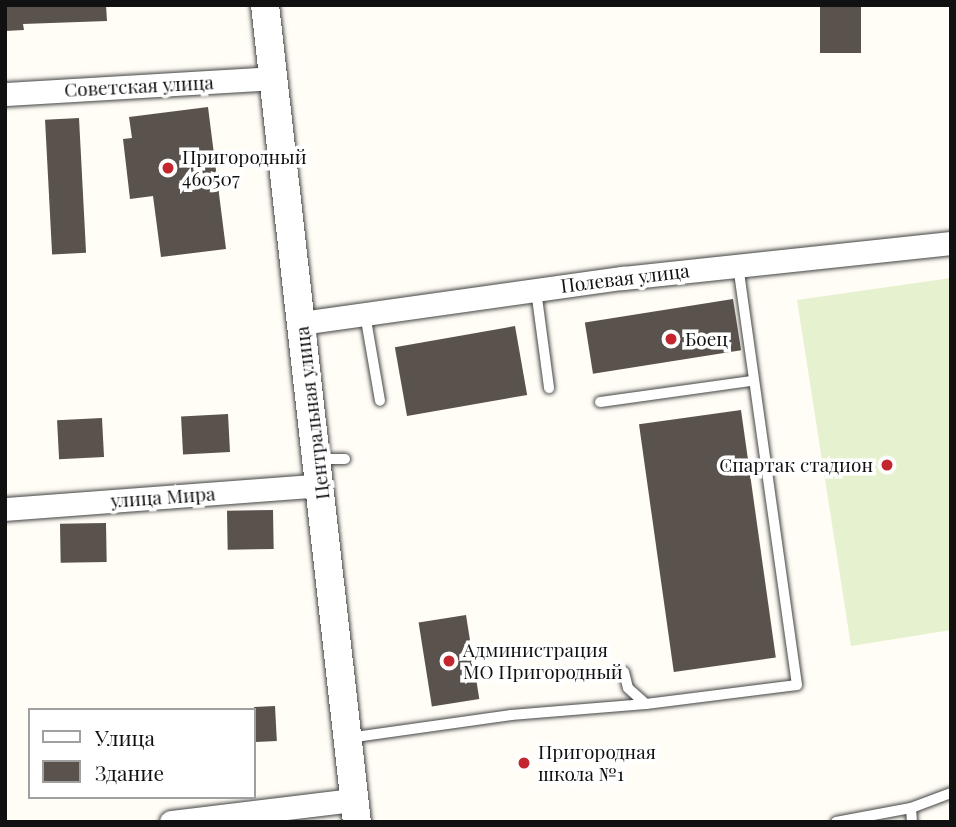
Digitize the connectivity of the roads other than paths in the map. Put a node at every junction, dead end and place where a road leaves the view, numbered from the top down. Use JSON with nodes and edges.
{"nodes":[{"id":1,"x":265,"y":5,"type":"edge"},
{"id":2,"x":273,"y":78,"type":"junction"},
{"id":3,"x":5,"y":94,"type":"edge"},
{"id":4,"x":951,"y":243,"type":"edge"},
{"id":5,"x":738,"y":264,"type":"junction"},
{"id":6,"x":536,"y":289,"type":"junction"},
{"id":7,"x":365,"y":314,"type":"junction"},
{"id":8,"x":301,"y":323,"type":"junction"},
{"id":9,"x":751,"y":381,"type":"junction"},
{"id":10,"x":549,"y":388,"type":"dead end"},
{"id":11,"x":380,"y":401,"type":"dead end"},
{"id":12,"x":600,"y":402,"type":"dead end"},
{"id":13,"x":328,"y":468,"type":"junction"},
{"id":14,"x":5,"y":509,"type":"edge"},
{"id":15,"x":624,"y":672,"type":"dead end"},
{"id":16,"x":646,"y":704,"type":"junction"},
{"id":17,"x":348,"y":738,"type":"junction"},
{"id":18,"x":951,"y":793,"type":"edge"},
{"id":19,"x":911,"y":808,"type":"junction"},
{"id":20,"x":356,"y":811,"type":"edge"},
{"id":21,"x":171,"y":822,"type":"edge"},
{"id":22,"x":836,"y":822,"type":"edge"},
{"id":23,"x":912,"y":822,"type":"edge"}],
"edges":[{"from":1,"to":2,"type":"street","name":"Центральная улица"},
{"from":2,"to":3,"type":"street","name":"Советская улица"},
{"from":2,"to":8,"type":"street","name":"Центральная улица"},
{"from":4,"to":5,"type":"street","name":"Полевая улица"},
{"from":5,"to":6,"type":"street","name":"Полевая улица"},
{"from":5,"to":9,"type":"lane"},
{"from":6,"to":7,"type":"street","name":"Полевая улица"},
{"from":6,"to":10,"type":"lane"},
{"from":7,"to":8,"type":"street","name":"Полевая улица"},
{"from":7,"to":11,"type":"lane"},
{"from":8,"to":13,"type":"street","name":"Центральная улица"},
{"from":9,"to":12,"type":"lane"},
{"from":9,"to":16,"type":"lane"},
{"from":13,"to":14,"type":"street","name":"улица Мира"},
{"from":13,"to":17,"type":"street","name":"Центральная улица"},
{"from":15,"to":16,"type":"lane"},
{"from":16,"to":17,"type":"lane"},
{"from":17,"to":20,"type":"street","name":"Центральная улица"},
{"from":18,"to":19,"type":"lane"},
{"from":19,"to":22,"type":"lane"},
{"from":19,"to":23,"type":"lane"},
{"from":20,"to":21,"type":"street"}]}
